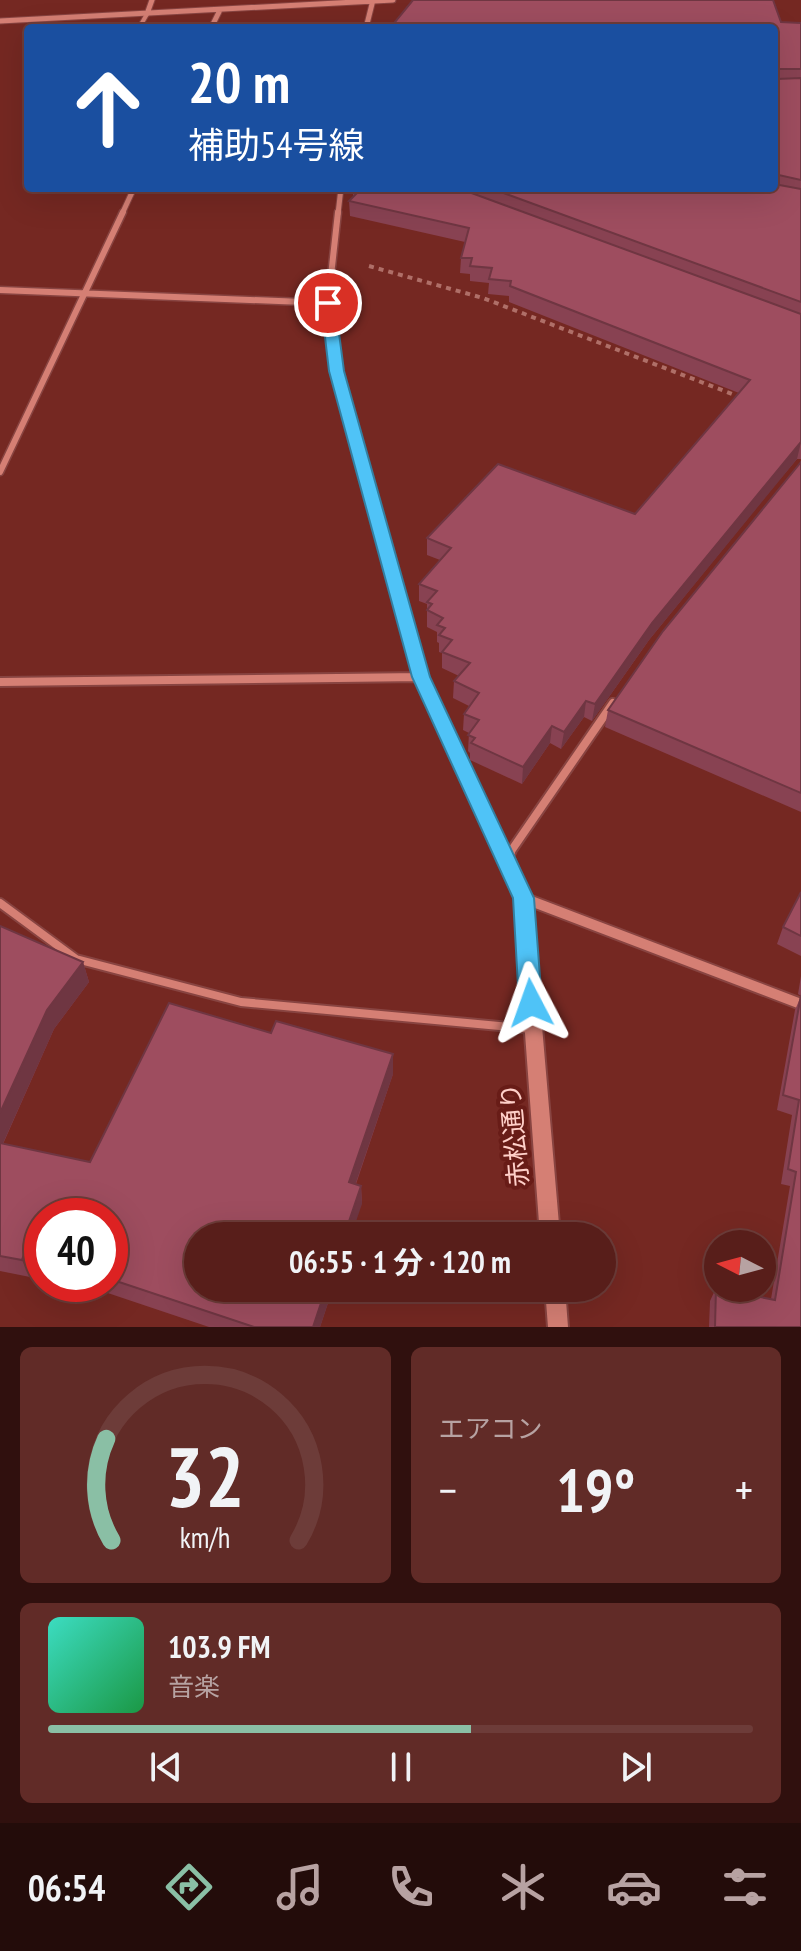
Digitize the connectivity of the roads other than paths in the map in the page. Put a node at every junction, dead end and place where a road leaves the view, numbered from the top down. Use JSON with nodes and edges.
{"nodes":[{"id":1,"x":152,"y":0,"type":"edge"},
{"id":2,"x":393,"y":0,"type":"edge"},
{"id":3,"x":373,"y":1,"type":"edge"},
{"id":4,"x":220,"y":10,"type":"junction"},
{"id":5,"x":147,"y":14,"type":"junction"},
{"id":6,"x":0,"y":21,"type":"edge"},
{"id":7,"x":141,"y":24,"type":"edge"},
{"id":8,"x":213,"y":24,"type":"edge"},
{"id":9,"x":367,"y":24,"type":"edge"},
{"id":10,"x":132,"y":192,"type":"edge"},
{"id":11,"x":341,"y":192,"type":"edge"},
{"id":12,"x":0,"y":290,"type":"edge"},
{"id":13,"x":83,"y":293,"type":"junction"},
{"id":14,"x":328,"y":303,"type":"junction"},
{"id":15,"x":0,"y":472,"type":"edge"},
{"id":16,"x":421,"y":677,"type":"junction"},
{"id":17,"x":0,"y":682,"type":"edge"},
{"id":18,"x":619,"y":694,"type":"edge"},
{"id":19,"x":506,"y":858,"type":"junction"},
{"id":20,"x":523,"y":898,"type":"junction"},
{"id":21,"x":0,"y":903,"type":"edge"},
{"id":22,"x":801,"y":1004,"type":"edge"},
{"id":23,"x":532,"y":1029,"type":"junction"},
{"id":24,"x":549,"y":1222,"type":"edge"},
{"id":25,"x":556,"y":1302,"type":"edge"},
{"id":26,"x":558,"y":1327,"type":"edge"}],
"edges":[{"from":1,"to":5,"type":"street"},
{"from":2,"to":3,"type":"street"},
{"from":3,"to":4,"type":"street"},
{"from":3,"to":9,"type":"street"},
{"from":4,"to":5,"type":"street"},
{"from":4,"to":8,"type":"street"},
{"from":5,"to":6,"type":"street"},
{"from":5,"to":7,"type":"lane"},
{"from":10,"to":13,"type":"street"},
{"from":11,"to":14,"type":"street"},
{"from":12,"to":13,"type":"street"},
{"from":13,"to":14,"type":"street"},
{"from":13,"to":15,"type":"street"},
{"from":14,"to":16,"type":"street"},
{"from":16,"to":17,"type":"street"},
{"from":16,"to":19,"type":"street"},
{"from":18,"to":19,"type":"street"},
{"from":19,"to":20,"type":"street","name":"赤松通り"},
{"from":20,"to":22,"type":"street"},
{"from":20,"to":23,"type":"street","name":"赤松通り"},
{"from":21,"to":23,"type":"lane"},
{"from":23,"to":24,"type":"street","name":"赤松通り"},
{"from":25,"to":26,"type":"street"}]}
